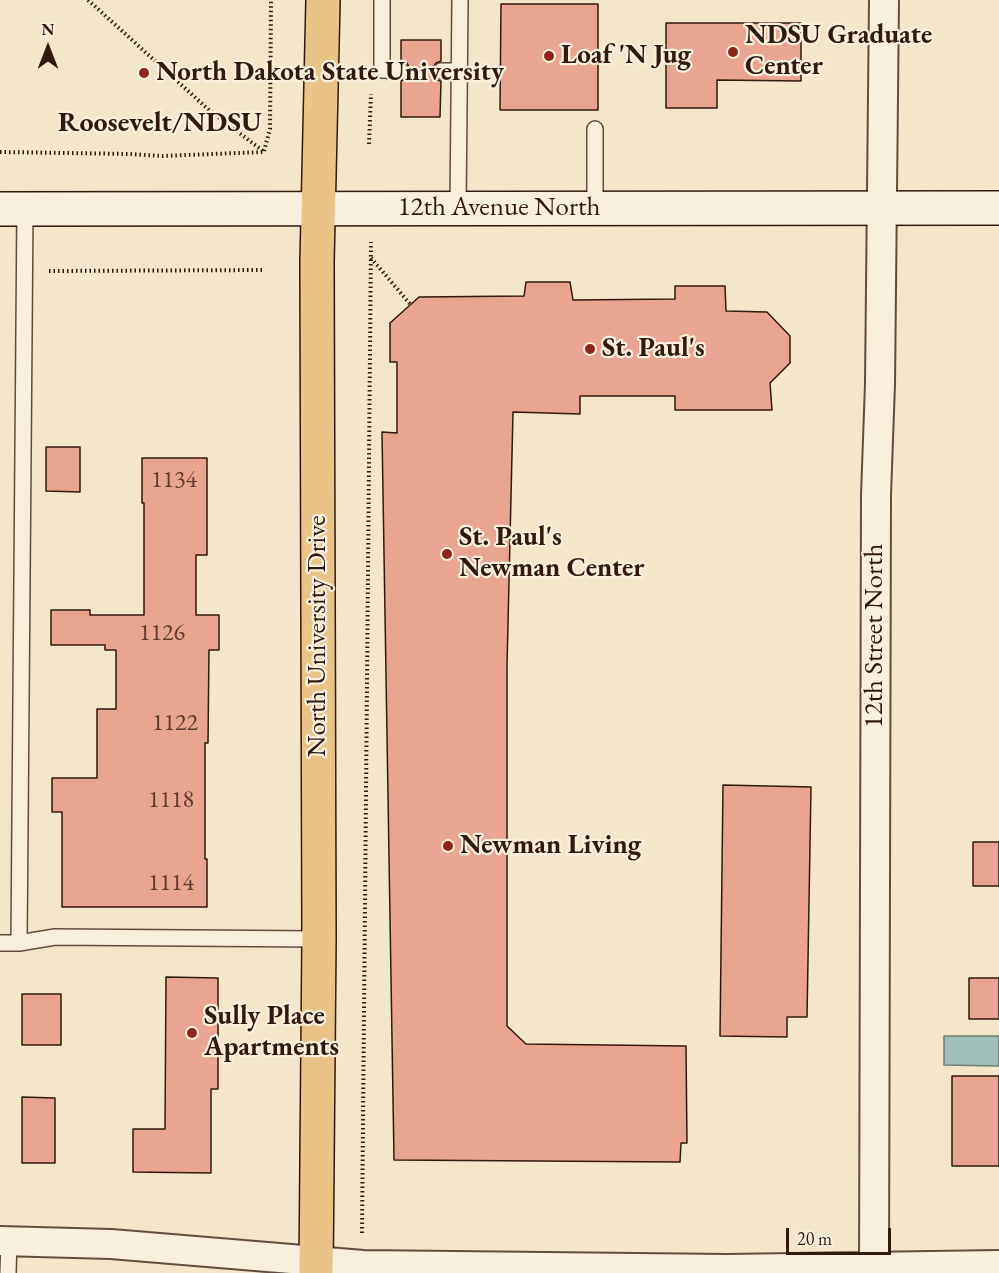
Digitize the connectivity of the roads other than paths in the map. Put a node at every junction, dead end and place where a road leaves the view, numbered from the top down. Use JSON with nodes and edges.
{"nodes":[{"id":1,"x":323,"y":0,"type":"edge"},
{"id":2,"x":382,"y":0,"type":"edge"},
{"id":3,"x":460,"y":0,"type":"edge"},
{"id":4,"x":884,"y":0,"type":"edge"},
{"id":5,"x":401,"y":71,"type":"dead end"},
{"id":6,"x":441,"y":71,"type":"dead end"},
{"id":7,"x":460,"y":71,"type":"junction"},
{"id":8,"x":596,"y":129,"type":"dead end"},
{"id":9,"x":13,"y":208,"type":"edge"},
{"id":10,"x":318,"y":208,"type":"junction"},
{"id":11,"x":458,"y":208,"type":"junction"},
{"id":12,"x":596,"y":208,"type":"junction"},
{"id":13,"x":881,"y":208,"type":"junction"},
{"id":14,"x":999,"y":208,"type":"edge"},
{"id":15,"x":318,"y":939,"type":"junction"},
{"id":16,"x":0,"y":943,"type":"edge"},
{"id":17,"x":19,"y":943,"type":"junction"},
{"id":18,"x":4,"y":1241,"type":"edge"},
{"id":19,"x":999,"y":1264,"type":"edge"},
{"id":20,"x":316,"y":1267,"type":"edge"},
{"id":21,"x":874,"y":1270,"type":"edge"},
{"id":22,"x":8,"y":1273,"type":"edge"}],
"edges":[{"from":1,"to":10,"type":"main road","name":"North University Drive"},
{"from":2,"to":5,"type":"lane"},
{"from":3,"to":7,"type":"lane"},
{"from":4,"to":13,"type":"street","name":"12th Street North"},
{"from":6,"to":7,"type":"lane"},
{"from":7,"to":11,"type":"lane"},
{"from":8,"to":12,"type":"lane"},
{"from":9,"to":10,"type":"main road","name":"12th Avenue North"},
{"from":9,"to":17,"type":"lane"},
{"from":10,"to":11,"type":"main road","name":"12th Avenue North"},
{"from":10,"to":15,"type":"main road","name":"North University Drive"},
{"from":11,"to":12,"type":"main road","name":"12th Avenue North"},
{"from":12,"to":13,"type":"main road","name":"12th Avenue North"},
{"from":13,"to":14,"type":"main road","name":"12th Avenue North"},
{"from":13,"to":21,"type":"street","name":"12th Street North"},
{"from":15,"to":17,"type":"lane"},
{"from":15,"to":20,"type":"main road","name":"North University Drive"},
{"from":16,"to":17,"type":"lane"},
{"from":18,"to":20,"type":"street"},
{"from":18,"to":22,"type":"lane"},
{"from":19,"to":21,"type":"street"},
{"from":20,"to":21,"type":"street"}]}
